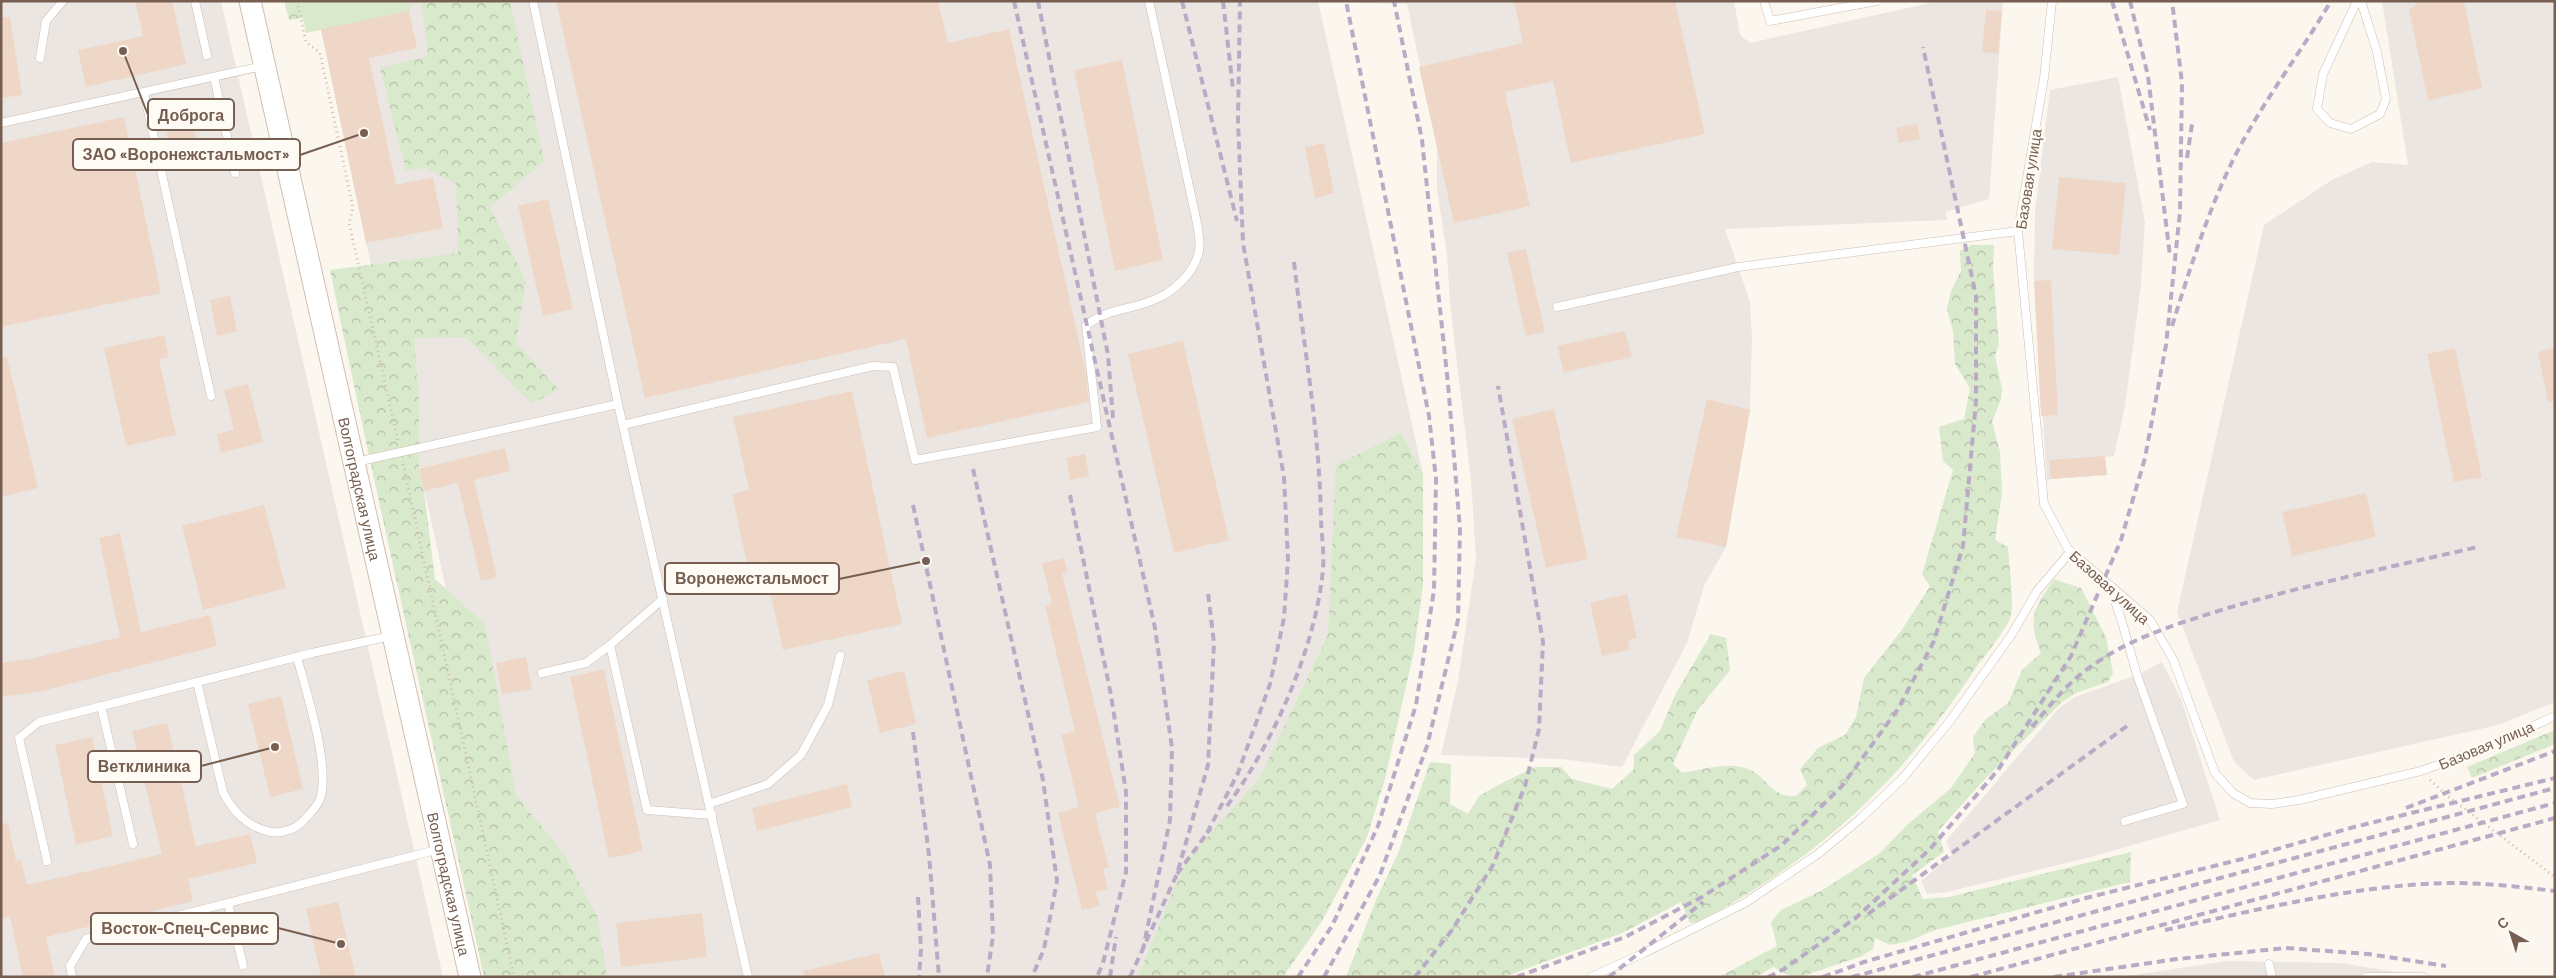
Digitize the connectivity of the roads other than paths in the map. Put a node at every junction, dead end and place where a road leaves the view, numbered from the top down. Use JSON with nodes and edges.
{"nodes":[{"id":1,"x":63,"y":1,"type":"edge"},
{"id":2,"x":195,"y":1,"type":"edge"},
{"id":3,"x":250,"y":1,"type":"edge"},
{"id":4,"x":534,"y":1,"type":"edge"},
{"id":5,"x":1149,"y":1,"type":"edge"},
{"id":6,"x":1764,"y":1,"type":"edge"},
{"id":7,"x":1877,"y":1,"type":"edge"},
{"id":8,"x":2052,"y":1,"type":"edge"},
{"id":9,"x":2359,"y":1,"type":"edge"},
{"id":10,"x":207,"y":55,"type":"dead end"},
{"id":11,"x":40,"y":58,"type":"dead end"},
{"id":12,"x":264,"y":66,"type":"junction"},
{"id":13,"x":214,"y":77,"type":"junction"},
{"id":14,"x":144,"y":93,"type":"junction"},
{"id":15,"x":1,"y":123,"type":"edge"},
{"id":16,"x":235,"y":173,"type":"dead end"},
{"id":17,"x":2018,"y":231,"type":"junction"},
{"id":18,"x":1557,"y":307,"type":"dead end"},
{"id":19,"x":211,"y":396,"type":"dead end"},
{"id":20,"x":618,"y":404,"type":"junction"},
{"id":21,"x":623,"y":425,"type":"junction"},
{"id":22,"x":354,"y":462,"type":"junction"},
{"id":23,"x":2071,"y":551,"type":"junction"},
{"id":24,"x":2109,"y":584,"type":"junction"},
{"id":25,"x":663,"y":599,"type":"junction"},
{"id":26,"x":393,"y":635,"type":"junction"},
{"id":27,"x":610,"y":644,"type":"junction"},
{"id":28,"x":840,"y":656,"type":"dead end"},
{"id":29,"x":297,"y":657,"type":"junction"},
{"id":30,"x":542,"y":673,"type":"dead end"},
{"id":31,"x":197,"y":682,"type":"junction"},
{"id":32,"x":101,"y":706,"type":"junction"},
{"id":33,"x":2555,"y":716,"type":"edge"},
{"id":34,"x":709,"y":804,"type":"junction"},
{"id":35,"x":712,"y":815,"type":"junction"},
{"id":36,"x":2125,"y":821,"type":"dead end"},
{"id":37,"x":133,"y":844,"type":"dead end"},
{"id":38,"x":441,"y":848,"type":"junction"},
{"id":39,"x":47,"y":861,"type":"dead end"},
{"id":40,"x":228,"y":903,"type":"junction"},
{"id":41,"x":2269,"y":964,"type":"dead end"},
{"id":42,"x":242,"y":965,"type":"dead end"},
{"id":43,"x":72,"y":977,"type":"edge"},
{"id":44,"x":470,"y":977,"type":"edge"},
{"id":45,"x":748,"y":977,"type":"edge"},
{"id":46,"x":1591,"y":977,"type":"edge"},
{"id":47,"x":2272,"y":977,"type":"edge"},
{"id":48,"x":2366,"y":977,"type":"edge"},
{"id":49,"x":2423,"y":977,"type":"edge"}],
"edges":[{"from":1,"to":11,"type":"lane"},
{"from":2,"to":10,"type":"lane"},
{"from":3,"to":12,"type":"main road","name":"Волгоградская улица"},
{"from":4,"to":20,"type":"lane"},
{"from":5,"to":21,"type":"lane"},
{"from":6,"to":7,"type":"lane"},
{"from":8,"to":17,"type":"lane","name":"Базовая улица"},
{"from":9,"to":9,"type":"lane"},
{"from":12,"to":13,"type":"lane"},
{"from":12,"to":22,"type":"main road","name":"Волгоградская улица"},
{"from":13,"to":14,"type":"lane"},
{"from":13,"to":16,"type":"lane"},
{"from":14,"to":15,"type":"lane"},
{"from":14,"to":19,"type":"lane"},
{"from":17,"to":18,"type":"lane"},
{"from":17,"to":23,"type":"lane","name":"Базовая улица"},
{"from":20,"to":21,"type":"lane"},
{"from":20,"to":22,"type":"lane"},
{"from":21,"to":25,"type":"lane"},
{"from":22,"to":26,"type":"main road","name":"Волгоградская улица"},
{"from":23,"to":24,"type":"lane","name":"Базовая улица"},
{"from":23,"to":46,"type":"lane"},
{"from":24,"to":33,"type":"lane","name":"Базовая улица"},
{"from":24,"to":36,"type":"lane"},
{"from":25,"to":27,"type":"lane"},
{"from":25,"to":34,"type":"lane"},
{"from":26,"to":29,"type":"lane"},
{"from":26,"to":38,"type":"main road","name":"Волгоградская улица"},
{"from":27,"to":30,"type":"lane"},
{"from":27,"to":35,"type":"lane"},
{"from":28,"to":34,"type":"lane"},
{"from":29,"to":31,"type":"lane"},
{"from":29,"to":31,"type":"lane"},
{"from":31,"to":32,"type":"lane"},
{"from":32,"to":37,"type":"lane"},
{"from":32,"to":39,"type":"lane"},
{"from":34,"to":35,"type":"lane"},
{"from":35,"to":45,"type":"lane"},
{"from":38,"to":40,"type":"lane"},
{"from":38,"to":44,"type":"main road","name":"Волгоградская улица"},
{"from":40,"to":42,"type":"lane"},
{"from":40,"to":43,"type":"lane"},
{"from":41,"to":47,"type":"lane"},
{"from":48,"to":49,"type":"lane"}]}
